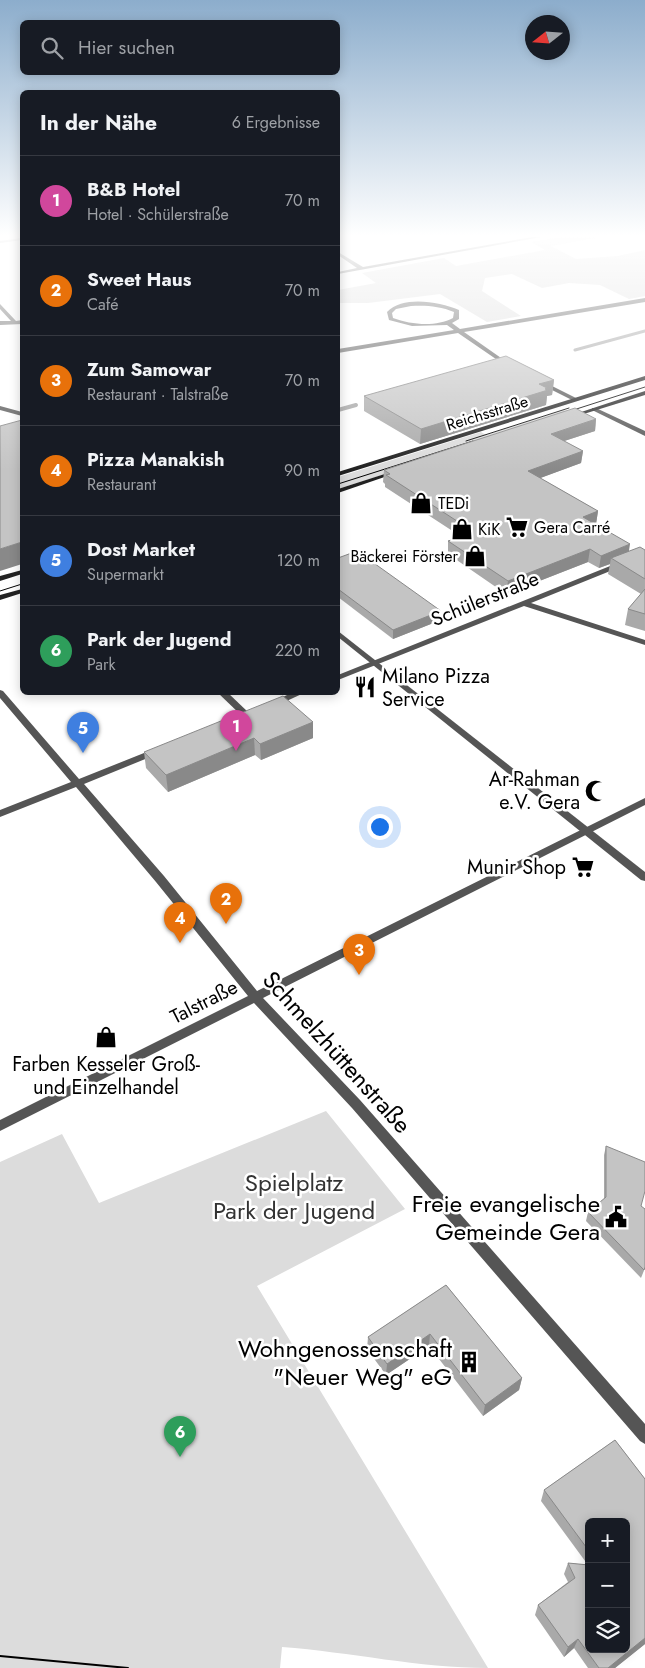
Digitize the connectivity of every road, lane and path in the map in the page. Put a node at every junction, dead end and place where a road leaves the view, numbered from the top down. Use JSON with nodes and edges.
{"nodes":[{"id":1,"x":8,"y":315,"type":"edge"},
{"id":2,"x":390,"y":315,"type":"edge"},
{"id":3,"x":457,"y":315,"type":"edge"},
{"id":4,"x":553,"y":315,"type":"edge"},
{"id":5,"x":14,"y":321,"type":"junction"},
{"id":6,"x":20,"y":322,"type":"edge"},
{"id":7,"x":0,"y":323,"type":"edge"},
{"id":8,"x":448,"y":323,"type":"junction"},
{"id":9,"x":459,"y":330,"type":"junction"},
{"id":10,"x":340,"y":351,"type":"edge"},
{"id":11,"x":516,"y":369,"type":"edge"},
{"id":12,"x":532,"y":377,"type":"edge"},
{"id":13,"x":645,"y":378,"type":"edge"},
{"id":14,"x":645,"y":393,"type":"edge"},
{"id":15,"x":576,"y":400,"type":"junction"},
{"id":16,"x":0,"y":408,"type":"edge"},
{"id":17,"x":594,"y":409,"type":"junction"},
{"id":18,"x":20,"y":413,"type":"edge"},
{"id":19,"x":562,"y":419,"type":"edge"},
{"id":20,"x":645,"y":434,"type":"edge"},
{"id":21,"x":401,"y":471,"type":"edge"},
{"id":22,"x":340,"y":473,"type":"edge"},
{"id":23,"x":340,"y":490,"type":"edge"},
{"id":24,"x":645,"y":554,"type":"edge"},
{"id":25,"x":20,"y":573,"type":"edge"},
{"id":26,"x":0,"y":579,"type":"edge"},
{"id":27,"x":20,"y":592,"type":"edge"},
{"id":28,"x":0,"y":598,"type":"edge"},
{"id":29,"x":522,"y":603,"type":"junction"},
{"id":30,"x":340,"y":635,"type":"edge"},
{"id":31,"x":645,"y":643,"type":"edge"},
{"id":32,"x":375,"y":663,"type":"junction"},
{"id":33,"x":340,"y":677,"type":"edge"},
{"id":34,"x":0,"y":693,"type":"edge"},
{"id":35,"x":225,"y":695,"type":"edge"},
{"id":36,"x":295,"y":695,"type":"edge"},
{"id":37,"x":168,"y":746,"type":"edge"},
{"id":38,"x":77,"y":783,"type":"junction"},
{"id":39,"x":645,"y":801,"type":"edge"},
{"id":40,"x":0,"y":814,"type":"edge"},
{"id":41,"x":586,"y":830,"type":"junction"},
{"id":42,"x":645,"y":877,"type":"edge"},
{"id":43,"x":255,"y":997,"type":"junction"},
{"id":44,"x":0,"y":1126,"type":"edge"},
{"id":45,"x":645,"y":1436,"type":"edge"}],
"edges":[{"from":1,"to":5,"type":"street"},
{"from":2,"to":8,"type":"street"},
{"from":3,"to":8,"type":"street"},
{"from":4,"to":9,"type":"street"},
{"from":5,"to":6,"type":"street"},
{"from":5,"to":7,"type":"street"},
{"from":8,"to":9,"type":"street"},
{"from":9,"to":10,"type":"street"},
{"from":9,"to":11,"type":"street"},
{"from":12,"to":15,"type":"street"},
{"from":13,"to":15,"type":"main road","name":"Reichsstraße"},
{"from":14,"to":17,"type":"main road"},
{"from":15,"to":17,"type":"main road"},
{"from":15,"to":22,"type":"main road","name":"Reichsstraße"},
{"from":16,"to":18,"type":"street"},
{"from":17,"to":19,"type":"main road"},
{"from":17,"to":20,"type":"street"},
{"from":21,"to":23,"type":"main road"},
{"from":24,"to":29,"type":"street","name":"Schülerstraße"},
{"from":25,"to":26,"type":"main road"},
{"from":27,"to":28,"type":"main road"},
{"from":29,"to":31,"type":"street"},
{"from":29,"to":32,"type":"street","name":"Schülerstraße"},
{"from":30,"to":32,"type":"street"},
{"from":32,"to":33,"type":"street","name":"Schülerstraße"},
{"from":32,"to":41,"type":"street"},
{"from":34,"to":38,"type":"street","name":"Schmelzhüttenstraße"},
{"from":35,"to":36,"type":"street"},
{"from":37,"to":38,"type":"street"},
{"from":38,"to":40,"type":"street"},
{"from":38,"to":43,"type":"street","name":"Schmelzhüttenstraße"},
{"from":39,"to":41,"type":"street","name":"Talstraße"},
{"from":41,"to":42,"type":"street"},
{"from":41,"to":43,"type":"street","name":"Talstraße"},
{"from":43,"to":44,"type":"street","name":"Talstraße"},
{"from":43,"to":45,"type":"street","name":"Schmelzhüttenstraße"}]}
